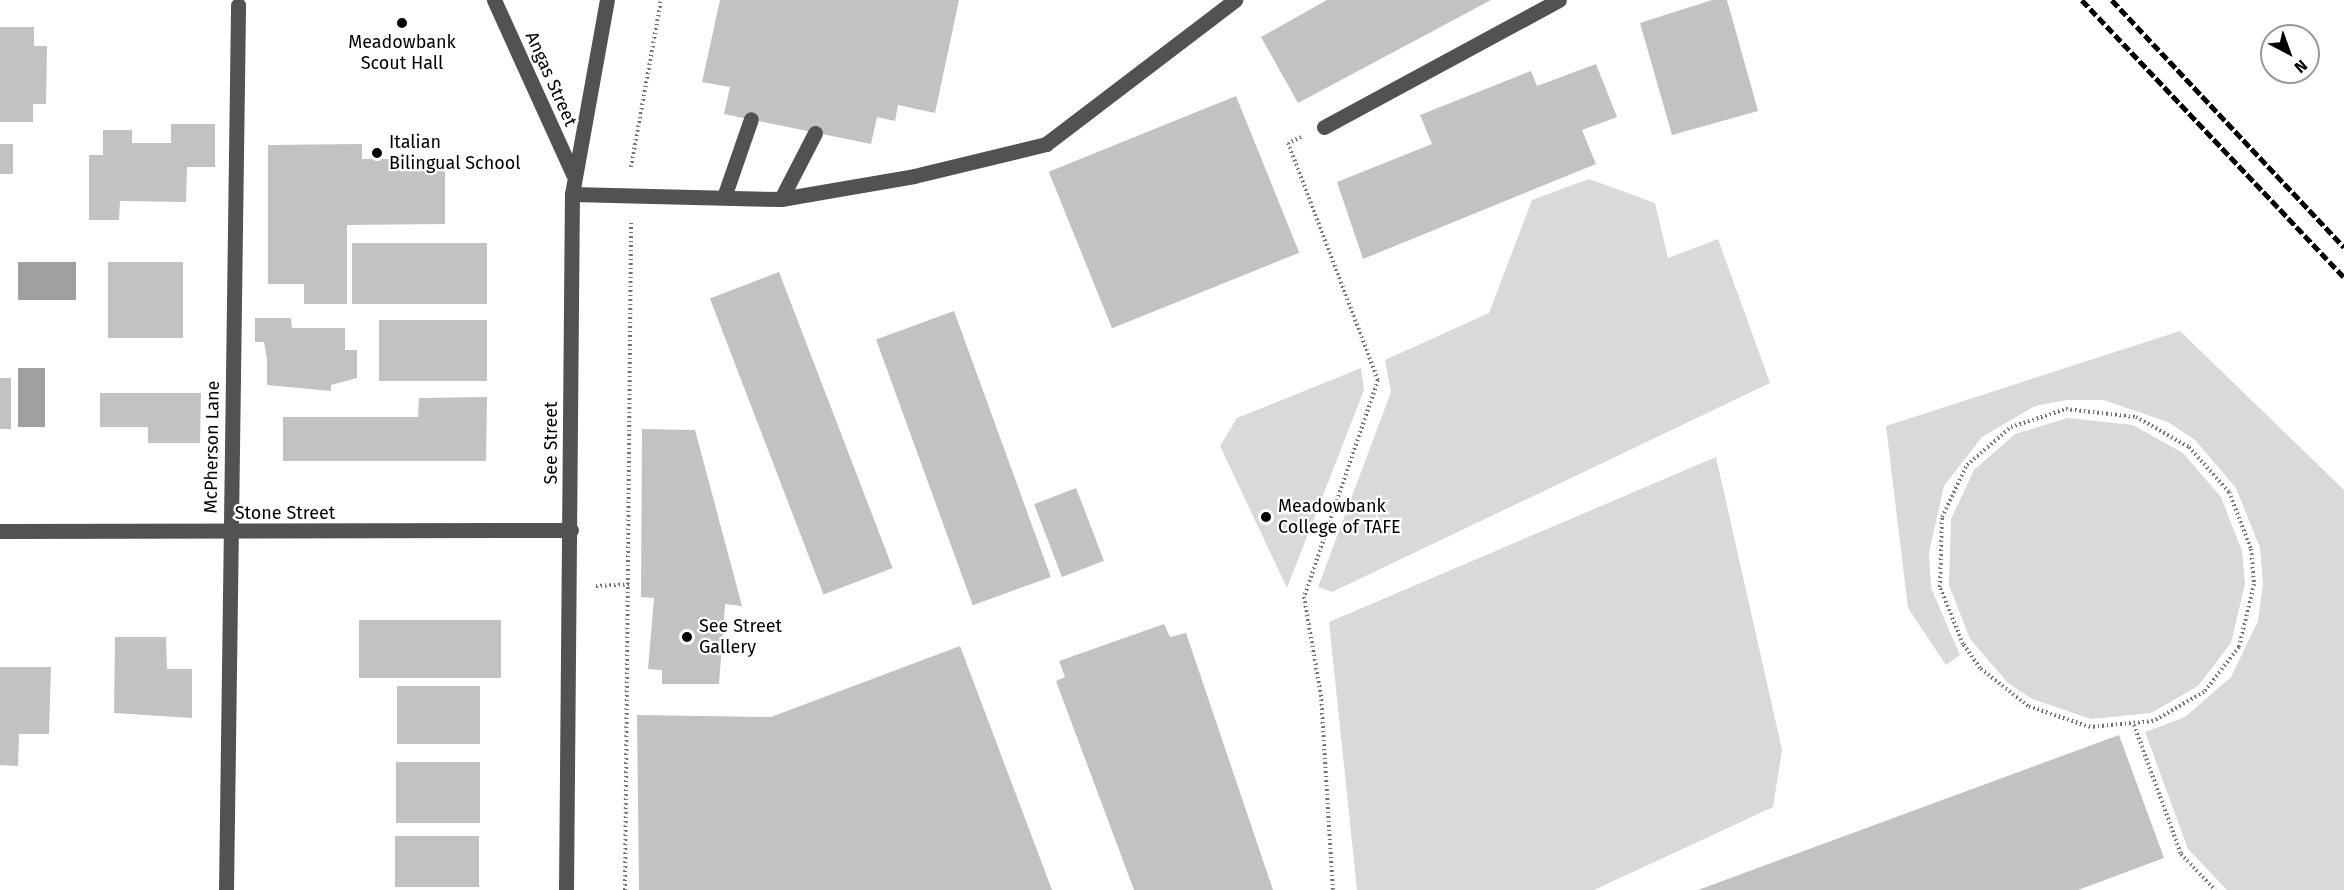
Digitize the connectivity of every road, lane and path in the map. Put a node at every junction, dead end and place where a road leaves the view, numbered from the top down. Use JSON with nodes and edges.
{"nodes":[{"id":1,"x":494,"y":0,"type":"edge"},
{"id":2,"x":607,"y":0,"type":"edge"},
{"id":3,"x":661,"y":0,"type":"edge"},
{"id":4,"x":1235,"y":0,"type":"edge"},
{"id":5,"x":1559,"y":0,"type":"edge"},
{"id":6,"x":237,"y":5,"type":"dead end"},
{"id":7,"x":751,"y":119,"type":"dead end"},
{"id":8,"x":1324,"y":127,"type":"joint"},
{"id":9,"x":815,"y":133,"type":"dead end"},
{"id":10,"x":573,"y":174,"type":"junction"},
{"id":11,"x":631,"y":193,"type":"junction"},
{"id":12,"x":572,"y":194,"type":"junction"},
{"id":13,"x":725,"y":194,"type":"junction"},
{"id":14,"x":781,"y":199,"type":"junction"},
{"id":15,"x":571,"y":530,"type":"junction"},
{"id":16,"x":0,"y":531,"type":"edge"},
{"id":17,"x":230,"y":532,"type":"junction"},
{"id":18,"x":2134,"y":725,"type":"junction"},
{"id":19,"x":226,"y":890,"type":"edge"},
{"id":20,"x":566,"y":890,"type":"edge"},
{"id":21,"x":625,"y":890,"type":"edge"},
{"id":22,"x":1333,"y":890,"type":"edge"},
{"id":23,"x":2215,"y":890,"type":"edge"}],
"edges":[{"from":1,"to":10,"type":"street","name":"Angas Street"},
{"from":2,"to":10,"type":"street","name":"See Street"},
{"from":3,"to":11,"type":"path"},
{"from":4,"to":14,"type":"street"},
{"from":5,"to":8,"type":"street"},
{"from":6,"to":17,"type":"street","name":"McPherson Lane"},
{"from":7,"to":13,"type":"street"},
{"from":8,"to":22,"type":"path"},
{"from":9,"to":14,"type":"street"},
{"from":10,"to":12,"type":"street","name":"See Street"},
{"from":11,"to":12,"type":"street"},
{"from":11,"to":13,"type":"street"},
{"from":11,"to":21,"type":"path"},
{"from":12,"to":15,"type":"street","name":"See Street"},
{"from":13,"to":14,"type":"street"},
{"from":15,"to":17,"type":"street","name":"Stone Street"},
{"from":15,"to":20,"type":"street","name":"See Street"},
{"from":16,"to":17,"type":"street","name":"Stone Street"},
{"from":17,"to":19,"type":"street","name":"McPherson Lane"},
{"from":18,"to":18,"type":"path"},
{"from":18,"to":23,"type":"path"}]}
